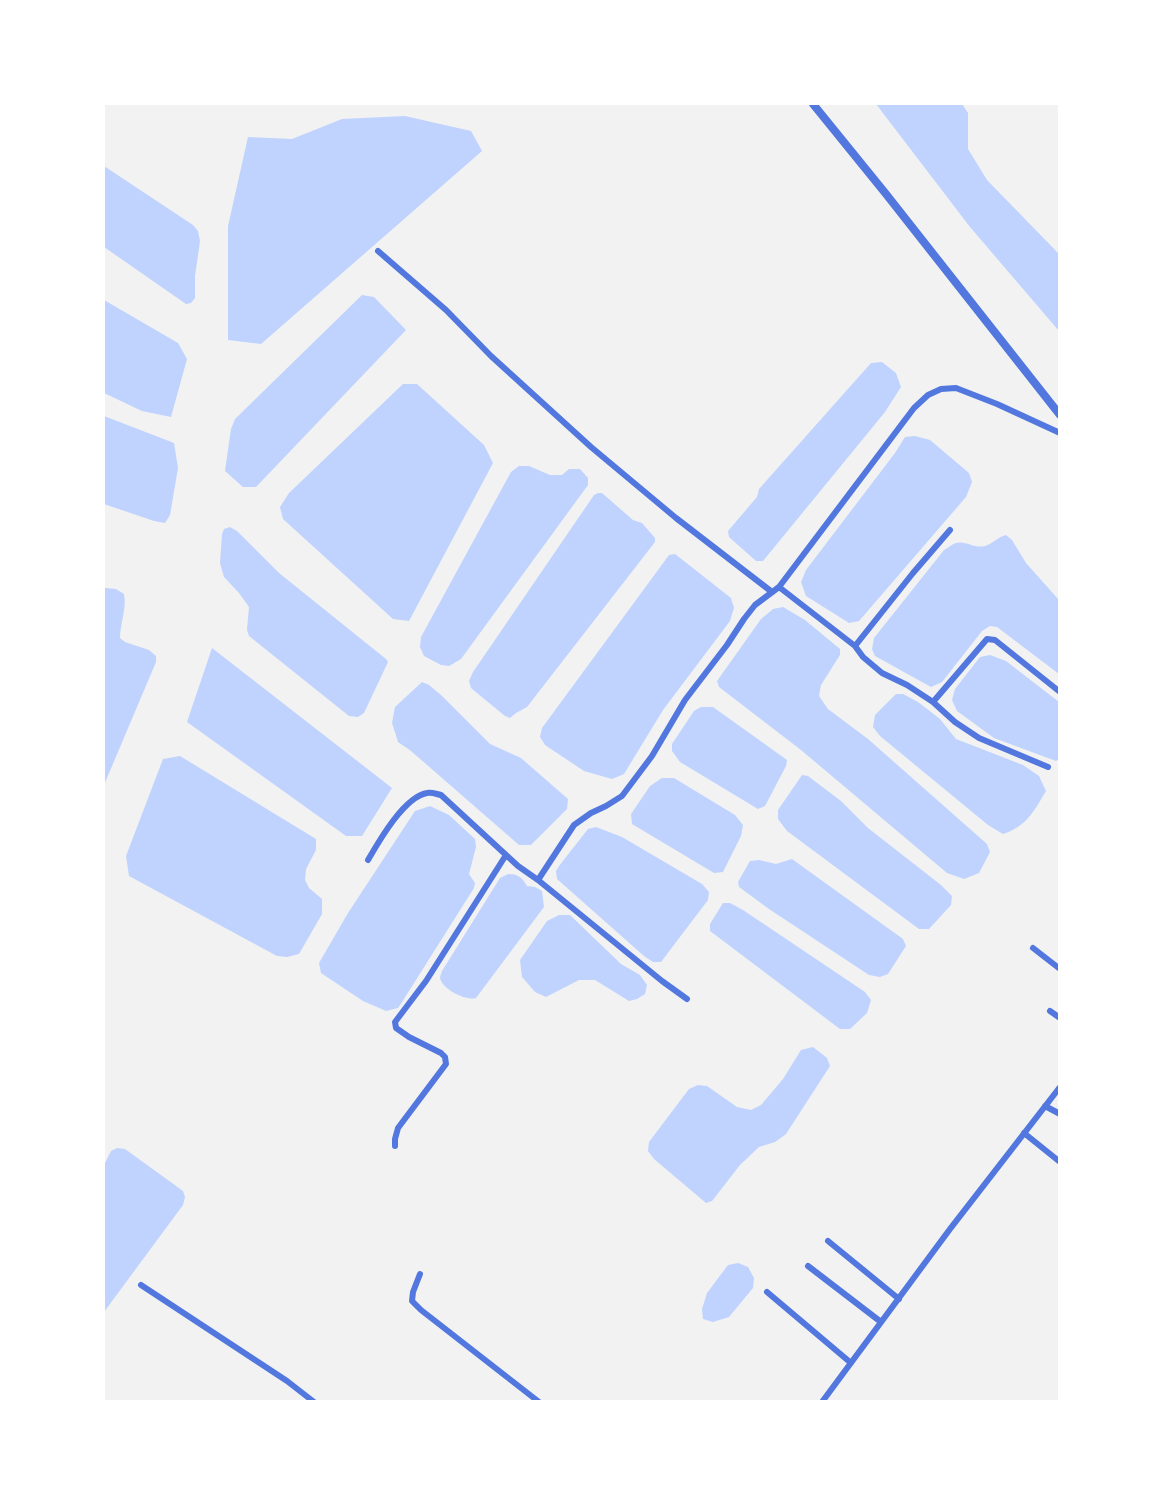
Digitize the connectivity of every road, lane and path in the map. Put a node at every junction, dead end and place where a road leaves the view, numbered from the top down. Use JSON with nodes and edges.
{"nodes":[{"id":1,"x":813,"y":104,"type":"edge"},
{"id":2,"x":378,"y":251,"type":"dead end"},
{"id":3,"x":1059,"y":415,"type":"edge"},
{"id":4,"x":1059,"y":433,"type":"edge"},
{"id":5,"x":950,"y":530,"type":"dead end"},
{"id":6,"x":779,"y":587,"type":"junction"},
{"id":7,"x":772,"y":592,"type":"junction"},
{"id":8,"x":855,"y":646,"type":"junction"},
{"id":9,"x":1059,"y":692,"type":"edge"},
{"id":10,"x":933,"y":702,"type":"junction"},
{"id":11,"x":1048,"y":767,"type":"dead end"},
{"id":12,"x":506,"y":855,"type":"junction"},
{"id":13,"x":368,"y":860,"type":"dead end"},
{"id":14,"x":538,"y":880,"type":"junction"},
{"id":15,"x":1033,"y":948,"type":"dead end"},
{"id":16,"x":1059,"y":969,"type":"edge"},
{"id":17,"x":687,"y":999,"type":"dead end"},
{"id":18,"x":1050,"y":1011,"type":"dead end"},
{"id":19,"x":1059,"y":1018,"type":"edge"},
{"id":20,"x":1059,"y":1087,"type":"edge"},
{"id":21,"x":1046,"y":1106,"type":"junction"},
{"id":22,"x":1059,"y":1114,"type":"edge"},
{"id":23,"x":1024,"y":1133,"type":"junction"},
{"id":24,"x":395,"y":1146,"type":"dead end"},
{"id":25,"x":1059,"y":1162,"type":"edge"},
{"id":26,"x":828,"y":1241,"type":"dead end"},
{"id":27,"x":808,"y":1266,"type":"dead end"},
{"id":28,"x":420,"y":1274,"type":"dead end"},
{"id":29,"x":141,"y":1285,"type":"dead end"},
{"id":30,"x":767,"y":1292,"type":"dead end"},
{"id":31,"x":899,"y":1299,"type":"junction"},
{"id":32,"x":881,"y":1322,"type":"junction"},
{"id":33,"x":851,"y":1363,"type":"junction"},
{"id":34,"x":314,"y":1401,"type":"edge"},
{"id":35,"x":539,"y":1401,"type":"edge"},
{"id":36,"x":822,"y":1401,"type":"edge"}],
"edges":[{"from":1,"to":3,"type":"street"},
{"from":2,"to":7,"type":"street"},
{"from":4,"to":6,"type":"street"},
{"from":5,"to":8,"type":"street"},
{"from":6,"to":7,"type":"street"},
{"from":6,"to":8,"type":"street"},
{"from":7,"to":14,"type":"street"},
{"from":8,"to":10,"type":"street"},
{"from":9,"to":10,"type":"street"},
{"from":10,"to":11,"type":"street"},
{"from":12,"to":13,"type":"street"},
{"from":12,"to":14,"type":"street"},
{"from":12,"to":24,"type":"street"},
{"from":14,"to":17,"type":"street"},
{"from":15,"to":16,"type":"street"},
{"from":18,"to":19,"type":"street"},
{"from":20,"to":21,"type":"street"},
{"from":21,"to":22,"type":"street"},
{"from":21,"to":23,"type":"street"},
{"from":23,"to":25,"type":"street"},
{"from":23,"to":31,"type":"street"},
{"from":26,"to":31,"type":"street"},
{"from":27,"to":32,"type":"street"},
{"from":28,"to":35,"type":"street"},
{"from":29,"to":34,"type":"street"},
{"from":30,"to":33,"type":"street"},
{"from":31,"to":32,"type":"street"},
{"from":32,"to":33,"type":"street"},
{"from":33,"to":36,"type":"street"}]}
